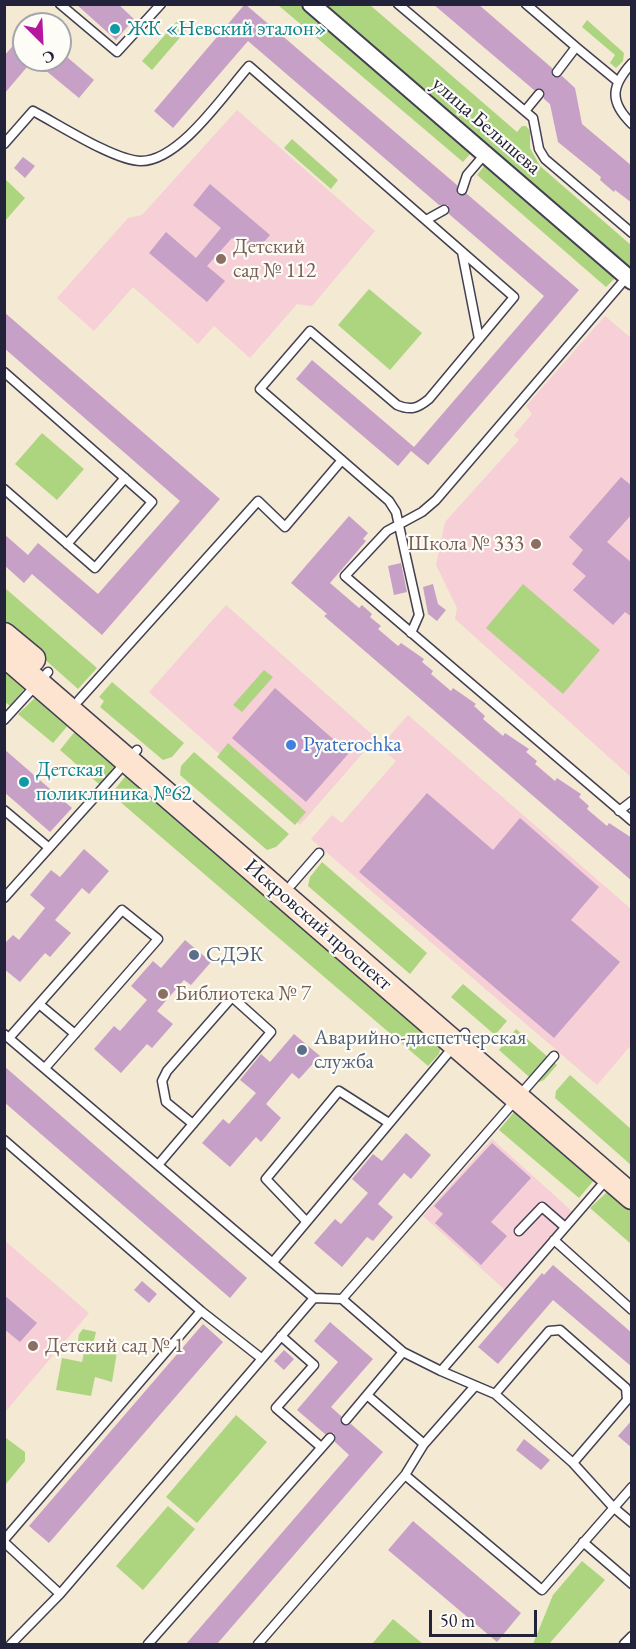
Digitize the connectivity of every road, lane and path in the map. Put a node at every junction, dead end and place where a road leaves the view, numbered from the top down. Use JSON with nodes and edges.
{"nodes":[{"id":1,"x":60,"y":4,"type":"edge"},
{"id":2,"x":161,"y":4,"type":"edge"},
{"id":3,"x":311,"y":4,"type":"edge"},
{"id":4,"x":398,"y":4,"type":"edge"},
{"id":5,"x":526,"y":4,"type":"edge"},
{"id":6,"x":576,"y":47,"type":"junction"},
{"id":7,"x":632,"y":63,"type":"edge"},
{"id":8,"x":557,"y":72,"type":"dead end"},
{"id":9,"x":616,"y":80,"type":"junction"},
{"id":10,"x":539,"y":94,"type":"dead end"},
{"id":11,"x":525,"y":111,"type":"junction"},
{"id":12,"x":632,"y":124,"type":"edge"},
{"id":13,"x":4,"y":144,"type":"edge"},
{"id":14,"x":485,"y":154,"type":"junction"},
{"id":15,"x":462,"y":190,"type":"dead end"},
{"id":16,"x":444,"y":210,"type":"dead end"},
{"id":17,"x":426,"y":220,"type":"junction"},
{"id":18,"x":632,"y":233,"type":"edge"},
{"id":19,"x":462,"y":251,"type":"junction"},
{"id":20,"x":629,"y":279,"type":"edge"},
{"id":21,"x":479,"y":339,"type":"junction"},
{"id":22,"x":4,"y":372,"type":"edge"},
{"id":23,"x":342,"y":460,"type":"junction"},
{"id":24,"x":124,"y":478,"type":"junction"},
{"id":25,"x":4,"y":489,"type":"edge"},
{"id":26,"x":400,"y":523,"type":"junction"},
{"id":27,"x":67,"y":544,"type":"junction"},
{"id":28,"x":411,"y":633,"type":"junction"},
{"id":29,"x":4,"y":635,"type":"edge"},
{"id":30,"x":4,"y":654,"type":"edge"},
{"id":31,"x":43,"y":678,"type":"junction"},
{"id":32,"x":79,"y":700,"type":"junction"},
{"id":33,"x":4,"y":720,"type":"edge"},
{"id":34,"x":133,"y":755,"type":"junction"},
{"id":35,"x":632,"y":801,"type":"edge"},
{"id":36,"x":4,"y":810,"type":"edge"},
{"id":37,"x":619,"y":811,"type":"junction"},
{"id":38,"x":632,"y":821,"type":"edge"},
{"id":39,"x":48,"y":847,"type":"junction"},
{"id":40,"x":319,"y":853,"type":"dead end"},
{"id":41,"x":292,"y":884,"type":"junction"},
{"id":42,"x":4,"y":898,"type":"edge"},
{"id":43,"x":39,"y":1004,"type":"junction"},
{"id":44,"x":75,"y":1034,"type":"junction"},
{"id":45,"x":7,"y":1036,"type":"edge"},
{"id":46,"x":460,"y":1039,"type":"junction"},
{"id":47,"x":554,"y":1056,"type":"dead end"},
{"id":48,"x":45,"y":1068,"type":"junction"},
{"id":49,"x":522,"y":1092,"type":"junction"},
{"id":50,"x":389,"y":1123,"type":"junction"},
{"id":51,"x":193,"y":1124,"type":"junction"},
{"id":52,"x":4,"y":1140,"type":"edge"},
{"id":53,"x":158,"y":1165,"type":"junction"},
{"id":54,"x":620,"y":1177,"type":"edge"},
{"id":55,"x":632,"y":1197,"type":"edge"},
{"id":56,"x":306,"y":1221,"type":"junction"},
{"id":57,"x":565,"y":1227,"type":"junction"},
{"id":58,"x":519,"y":1231,"type":"dead end"},
{"id":59,"x":554,"y":1239,"type":"junction"},
{"id":60,"x":273,"y":1262,"type":"junction"},
{"id":61,"x":314,"y":1298,"type":"junction"},
{"id":62,"x":342,"y":1299,"type":"junction"},
{"id":63,"x":632,"y":1310,"type":"edge"},
{"id":64,"x":201,"y":1311,"type":"junction"},
{"id":65,"x":281,"y":1336,"type":"junction"},
{"id":66,"x":403,"y":1352,"type":"junction"},
{"id":67,"x":261,"y":1358,"type":"junction"},
{"id":68,"x":441,"y":1371,"type":"junction"},
{"id":69,"x":475,"y":1386,"type":"junction"},
{"id":70,"x":495,"y":1394,"type":"junction"},
{"id":71,"x":366,"y":1395,"type":"junction"},
{"id":72,"x":346,"y":1420,"type":"dead end"},
{"id":73,"x":330,"y":1438,"type":"dead end"},
{"id":74,"x":424,"y":1444,"type":"junction"},
{"id":75,"x":321,"y":1447,"type":"junction"},
{"id":76,"x":573,"y":1463,"type":"junction"},
{"id":77,"x":405,"y":1475,"type":"junction"},
{"id":78,"x":632,"y":1487,"type":"edge"},
{"id":79,"x":613,"y":1507,"type":"junction"},
{"id":80,"x":632,"y":1523,"type":"edge"},
{"id":81,"x":4,"y":1541,"type":"edge"},
{"id":82,"x":583,"y":1542,"type":"junction"},
{"id":83,"x":632,"y":1584,"type":"edge"},
{"id":84,"x":60,"y":1594,"type":"junction"},
{"id":85,"x":632,"y":1636,"type":"edge"},
{"id":86,"x":11,"y":1644,"type":"edge"},
{"id":87,"x":148,"y":1644,"type":"edge"},
{"id":88,"x":258,"y":1644,"type":"edge"},
{"id":89,"x":624,"y":1644,"type":"edge"}],
"edges":[{"from":1,"to":2,"type":"lane"},
{"from":3,"to":14,"type":"street","name":"улица Белышева"},
{"from":4,"to":11,"type":"lane"},
{"from":5,"to":6,"type":"lane"},
{"from":6,"to":8,"type":"lane"},
{"from":6,"to":9,"type":"lane"},
{"from":7,"to":9,"type":"lane"},
{"from":9,"to":12,"type":"lane"},
{"from":10,"to":11,"type":"lane"},
{"from":11,"to":18,"type":"lane"},
{"from":13,"to":17,"type":"lane"},
{"from":14,"to":15,"type":"lane"},
{"from":14,"to":20,"type":"street","name":"улица Белышева"},
{"from":16,"to":17,"type":"lane"},
{"from":17,"to":19,"type":"lane"},
{"from":19,"to":21,"type":"lane"},
{"from":19,"to":21,"type":"lane"},
{"from":20,"to":26,"type":"lane"},
{"from":21,"to":23,"type":"lane"},
{"from":22,"to":24,"type":"lane"},
{"from":23,"to":26,"type":"lane"},
{"from":23,"to":32,"type":"lane"},
{"from":24,"to":27,"type":"lane"},
{"from":24,"to":27,"type":"lane"},
{"from":25,"to":27,"type":"lane"},
{"from":26,"to":28,"type":"lane"},
{"from":26,"to":28,"type":"lane"},
{"from":28,"to":37,"type":"lane"},
{"from":29,"to":31,"type":"street","name":"Искровский проспект"},
{"from":30,"to":31,"type":"street","name":"Искровский проспект"},
{"from":31,"to":32,"type":"street","name":"Искровский проспект"},
{"from":31,"to":33,"type":"lane"},
{"from":31,"to":34,"type":"street","name":"Искровский проспект"},
{"from":32,"to":34,"type":"street","name":"Искровский проспект"},
{"from":34,"to":39,"type":"lane"},
{"from":34,"to":41,"type":"street","name":"Искровский проспект"},
{"from":34,"to":46,"type":"street","name":"Искровский проспект"},
{"from":35,"to":37,"type":"lane"},
{"from":36,"to":39,"type":"lane"},
{"from":37,"to":38,"type":"lane"},
{"from":39,"to":42,"type":"lane"},
{"from":40,"to":41,"type":"lane"},
{"from":41,"to":46,"type":"street","name":"Искровский проспект"},
{"from":43,"to":44,"type":"lane"},
{"from":43,"to":44,"type":"lane"},
{"from":43,"to":45,"type":"lane"},
{"from":44,"to":48,"type":"lane"},
{"from":45,"to":48,"type":"lane"},
{"from":46,"to":49,"type":"street","name":"Искровский проспект"},
{"from":46,"to":50,"type":"lane"},
{"from":47,"to":49,"type":"lane"},
{"from":48,"to":53,"type":"lane"},
{"from":49,"to":54,"type":"street","name":"Искровский проспект"},
{"from":49,"to":62,"type":"lane"},
{"from":50,"to":56,"type":"lane"},
{"from":50,"to":56,"type":"lane"},
{"from":51,"to":51,"type":"lane"},
{"from":51,"to":53,"type":"lane"},
{"from":52,"to":64,"type":"lane"},
{"from":53,"to":60,"type":"lane"},
{"from":54,"to":55,"type":"street","name":"Искровский проспект"},
{"from":54,"to":57,"type":"lane"},
{"from":56,"to":60,"type":"lane"},
{"from":57,"to":58,"type":"lane"},
{"from":57,"to":59,"type":"lane"},
{"from":59,"to":63,"type":"lane"},
{"from":59,"to":68,"type":"lane"},
{"from":60,"to":61,"type":"lane"},
{"from":61,"to":62,"type":"lane"},
{"from":61,"to":65,"type":"lane"},
{"from":62,"to":66,"type":"lane"},
{"from":64,"to":67,"type":"lane"},
{"from":64,"to":81,"type":"lane"},
{"from":65,"to":67,"type":"lane"},
{"from":65,"to":75,"type":"lane"},
{"from":66,"to":68,"type":"lane"},
{"from":66,"to":71,"type":"lane"},
{"from":67,"to":84,"type":"lane"},
{"from":68,"to":69,"type":"lane"},
{"from":69,"to":70,"type":"lane"},
{"from":69,"to":74,"type":"lane"},
{"from":70,"to":76,"type":"lane"},
{"from":70,"to":76,"type":"lane"},
{"from":71,"to":72,"type":"lane"},
{"from":71,"to":74,"type":"lane"},
{"from":73,"to":75,"type":"lane"},
{"from":74,"to":77,"type":"lane"},
{"from":75,"to":87,"type":"lane"},
{"from":76,"to":79,"type":"lane"},
{"from":77,"to":82,"type":"lane"},
{"from":77,"to":88,"type":"lane"},
{"from":78,"to":79,"type":"lane"},
{"from":79,"to":80,"type":"lane"},
{"from":79,"to":82,"type":"lane"},
{"from":81,"to":84,"type":"lane"},
{"from":82,"to":83,"type":"lane"},
{"from":84,"to":86,"type":"lane"},
{"from":85,"to":89,"type":"lane"}]}
